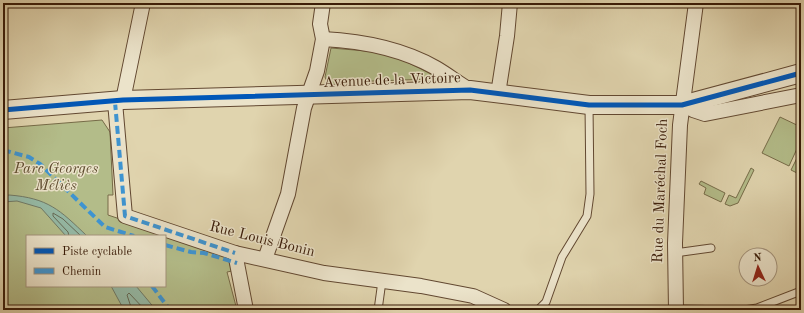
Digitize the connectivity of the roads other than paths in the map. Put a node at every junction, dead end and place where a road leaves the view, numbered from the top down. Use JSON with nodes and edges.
{"nodes":[{"id":1,"x":143,"y":3,"type":"edge"},
{"id":2,"x":323,"y":3,"type":"edge"},
{"id":3,"x":510,"y":3,"type":"edge"},
{"id":4,"x":696,"y":3,"type":"edge"},
{"id":5,"x":322,"y":39,"type":"junction"},
{"id":6,"x":801,"y":73,"type":"edge"},
{"id":7,"x":470,"y":90,"type":"junction"},
{"id":8,"x":498,"y":94,"type":"junction"},
{"id":9,"x":801,"y":95,"type":"edge"},
{"id":10,"x":308,"y":96,"type":"junction"},
{"id":11,"x":119,"y":101,"type":"junction"},
{"id":12,"x":589,"y":105,"type":"junction"},
{"id":13,"x":682,"y":105,"type":"junction"},
{"id":14,"x":3,"y":110,"type":"edge"},
{"id":15,"x":711,"y":248,"type":"dead end"},
{"id":16,"x":235,"y":253,"type":"junction"},
{"id":17,"x":675,"y":253,"type":"junction"},
{"id":18,"x":265,"y":259,"type":"junction"},
{"id":19,"x":382,"y":281,"type":"junction"},
{"id":20,"x":801,"y":291,"type":"edge"},
{"id":21,"x":246,"y":310,"type":"edge"},
{"id":22,"x":378,"y":310,"type":"edge"},
{"id":23,"x":504,"y":310,"type":"edge"},
{"id":24,"x":538,"y":310,"type":"edge"},
{"id":25,"x":676,"y":310,"type":"edge"},
{"id":26,"x":736,"y":310,"type":"edge"},
{"id":27,"x":744,"y":310,"type":"edge"}],
"edges":[{"from":1,"to":11,"type":"street"},
{"from":2,"to":5,"type":"street"},
{"from":3,"to":8,"type":"street"},
{"from":4,"to":13,"type":"street","name":"Rue du Maréchal Foch"},
{"from":5,"to":7,"type":"street"},
{"from":5,"to":10,"type":"street"},
{"from":6,"to":13,"type":"street","name":"Avenue de la Victoire"},
{"from":7,"to":8,"type":"street","name":"Avenue de la Victoire"},
{"from":7,"to":10,"type":"street","name":"Avenue de la Victoire"},
{"from":8,"to":12,"type":"street","name":"Avenue de la Victoire"},
{"from":9,"to":13,"type":"street"},
{"from":10,"to":11,"type":"street","name":"Avenue de la Victoire"},
{"from":10,"to":18,"type":"street"},
{"from":11,"to":14,"type":"street","name":"Avenue de la Victoire"},
{"from":11,"to":16,"type":"street","name":"Rue Louis Bonin"},
{"from":12,"to":13,"type":"street","name":"Avenue de la Victoire"},
{"from":12,"to":24,"type":"lane"},
{"from":13,"to":17,"type":"street","name":"Rue du Maréchal Foch"},
{"from":15,"to":17,"type":"lane"},
{"from":16,"to":18,"type":"street","name":"Rue Louis Bonin"},
{"from":16,"to":21,"type":"street"},
{"from":17,"to":25,"type":"street","name":"Rue du Maréchal Foch"},
{"from":18,"to":19,"type":"street","name":"Rue Louis Bonin"},
{"from":19,"to":22,"type":"lane"},
{"from":19,"to":23,"type":"street","name":"Rue Louis Bonin"},
{"from":20,"to":27,"type":"lane"},
{"from":25,"to":26,"type":"lane"}]}
